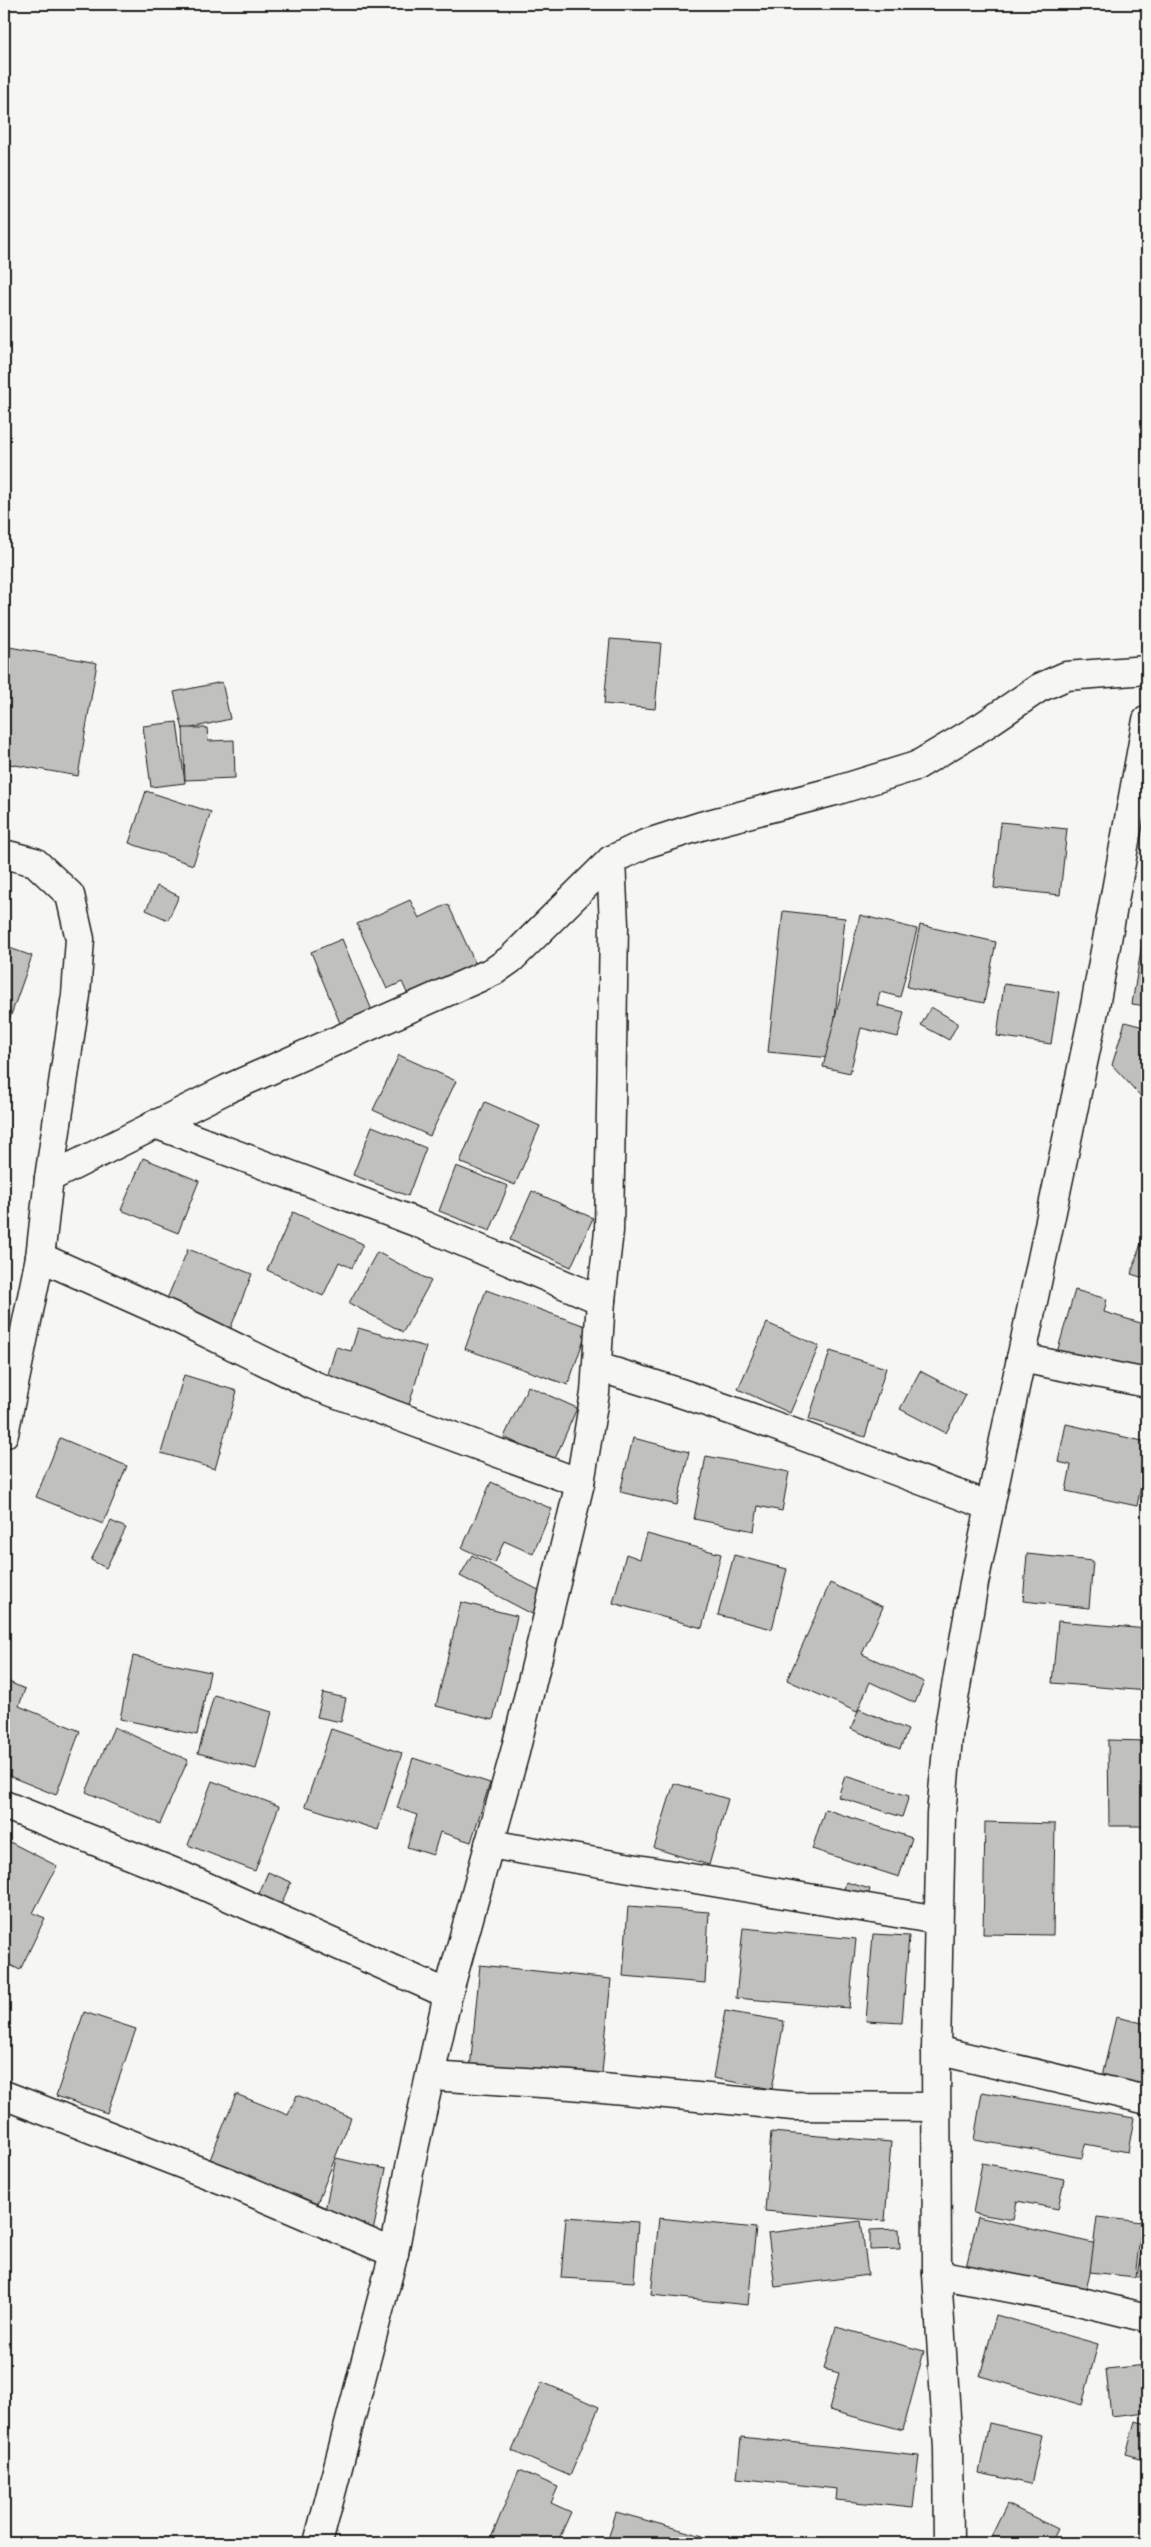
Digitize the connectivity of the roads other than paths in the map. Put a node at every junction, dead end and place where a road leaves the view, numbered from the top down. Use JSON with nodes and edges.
{"nodes":[{"id":1,"x":1147,"y":670,"type":"edge"},
{"id":2,"x":1145,"y":735,"type":"edge"},
{"id":3,"x":4,"y":854,"type":"edge"},
{"id":4,"x":611,"y":860,"type":"junction"},
{"id":5,"x":155,"y":1124,"type":"junction"},
{"id":6,"x":49,"y":1178,"type":"junction"},
{"id":7,"x":40,"y":1258,"type":"junction"},
{"id":8,"x":601,"y":1300,"type":"junction"},
{"id":9,"x":1021,"y":1358,"type":"junction"},
{"id":10,"x":597,"y":1368,"type":"junction"},
{"id":11,"x":1147,"y":1383,"type":"edge"},
{"id":12,"x":4,"y":1434,"type":"edge"},
{"id":13,"x":580,"y":1484,"type":"junction"},
{"id":14,"x":990,"y":1506,"type":"junction"},
{"id":15,"x":4,"y":1805,"type":"edge"},
{"id":16,"x":489,"y":1844,"type":"junction"},
{"id":17,"x":938,"y":1920,"type":"junction"},
{"id":18,"x":448,"y":1994,"type":"junction"},
{"id":19,"x":936,"y":2050,"type":"junction"},
{"id":20,"x":431,"y":2076,"type":"junction"},
{"id":21,"x":4,"y":2095,"type":"edge"},
{"id":22,"x":1147,"y":2100,"type":"edge"},
{"id":23,"x":936,"y":2107,"type":"junction"},
{"id":24,"x":394,"y":2253,"type":"junction"},
{"id":25,"x":937,"y":2274,"type":"junction"},
{"id":26,"x":1147,"y":2318,"type":"edge"},
{"id":27,"x":318,"y":2543,"type":"edge"},
{"id":28,"x":949,"y":2543,"type":"edge"}],
"edges":[{"from":1,"to":4,"type":"street"},
{"from":2,"to":9,"type":"street"},
{"from":3,"to":6,"type":"street"},
{"from":4,"to":5,"type":"street"},
{"from":4,"to":8,"type":"street"},
{"from":5,"to":6,"type":"street"},
{"from":5,"to":8,"type":"street"},
{"from":6,"to":7,"type":"street"},
{"from":7,"to":12,"type":"street"},
{"from":7,"to":13,"type":"street"},
{"from":8,"to":10,"type":"street"},
{"from":9,"to":11,"type":"street"},
{"from":9,"to":14,"type":"street"},
{"from":10,"to":13,"type":"street"},
{"from":10,"to":14,"type":"street"},
{"from":13,"to":16,"type":"street"},
{"from":14,"to":17,"type":"street"},
{"from":15,"to":18,"type":"street"},
{"from":16,"to":17,"type":"street"},
{"from":16,"to":18,"type":"street"},
{"from":17,"to":19,"type":"street"},
{"from":18,"to":20,"type":"street"},
{"from":19,"to":22,"type":"street"},
{"from":19,"to":23,"type":"street"},
{"from":20,"to":23,"type":"street"},
{"from":20,"to":24,"type":"street"},
{"from":21,"to":24,"type":"street"},
{"from":23,"to":25,"type":"street"},
{"from":24,"to":27,"type":"street"},
{"from":25,"to":26,"type":"street"},
{"from":25,"to":28,"type":"street"}]}
